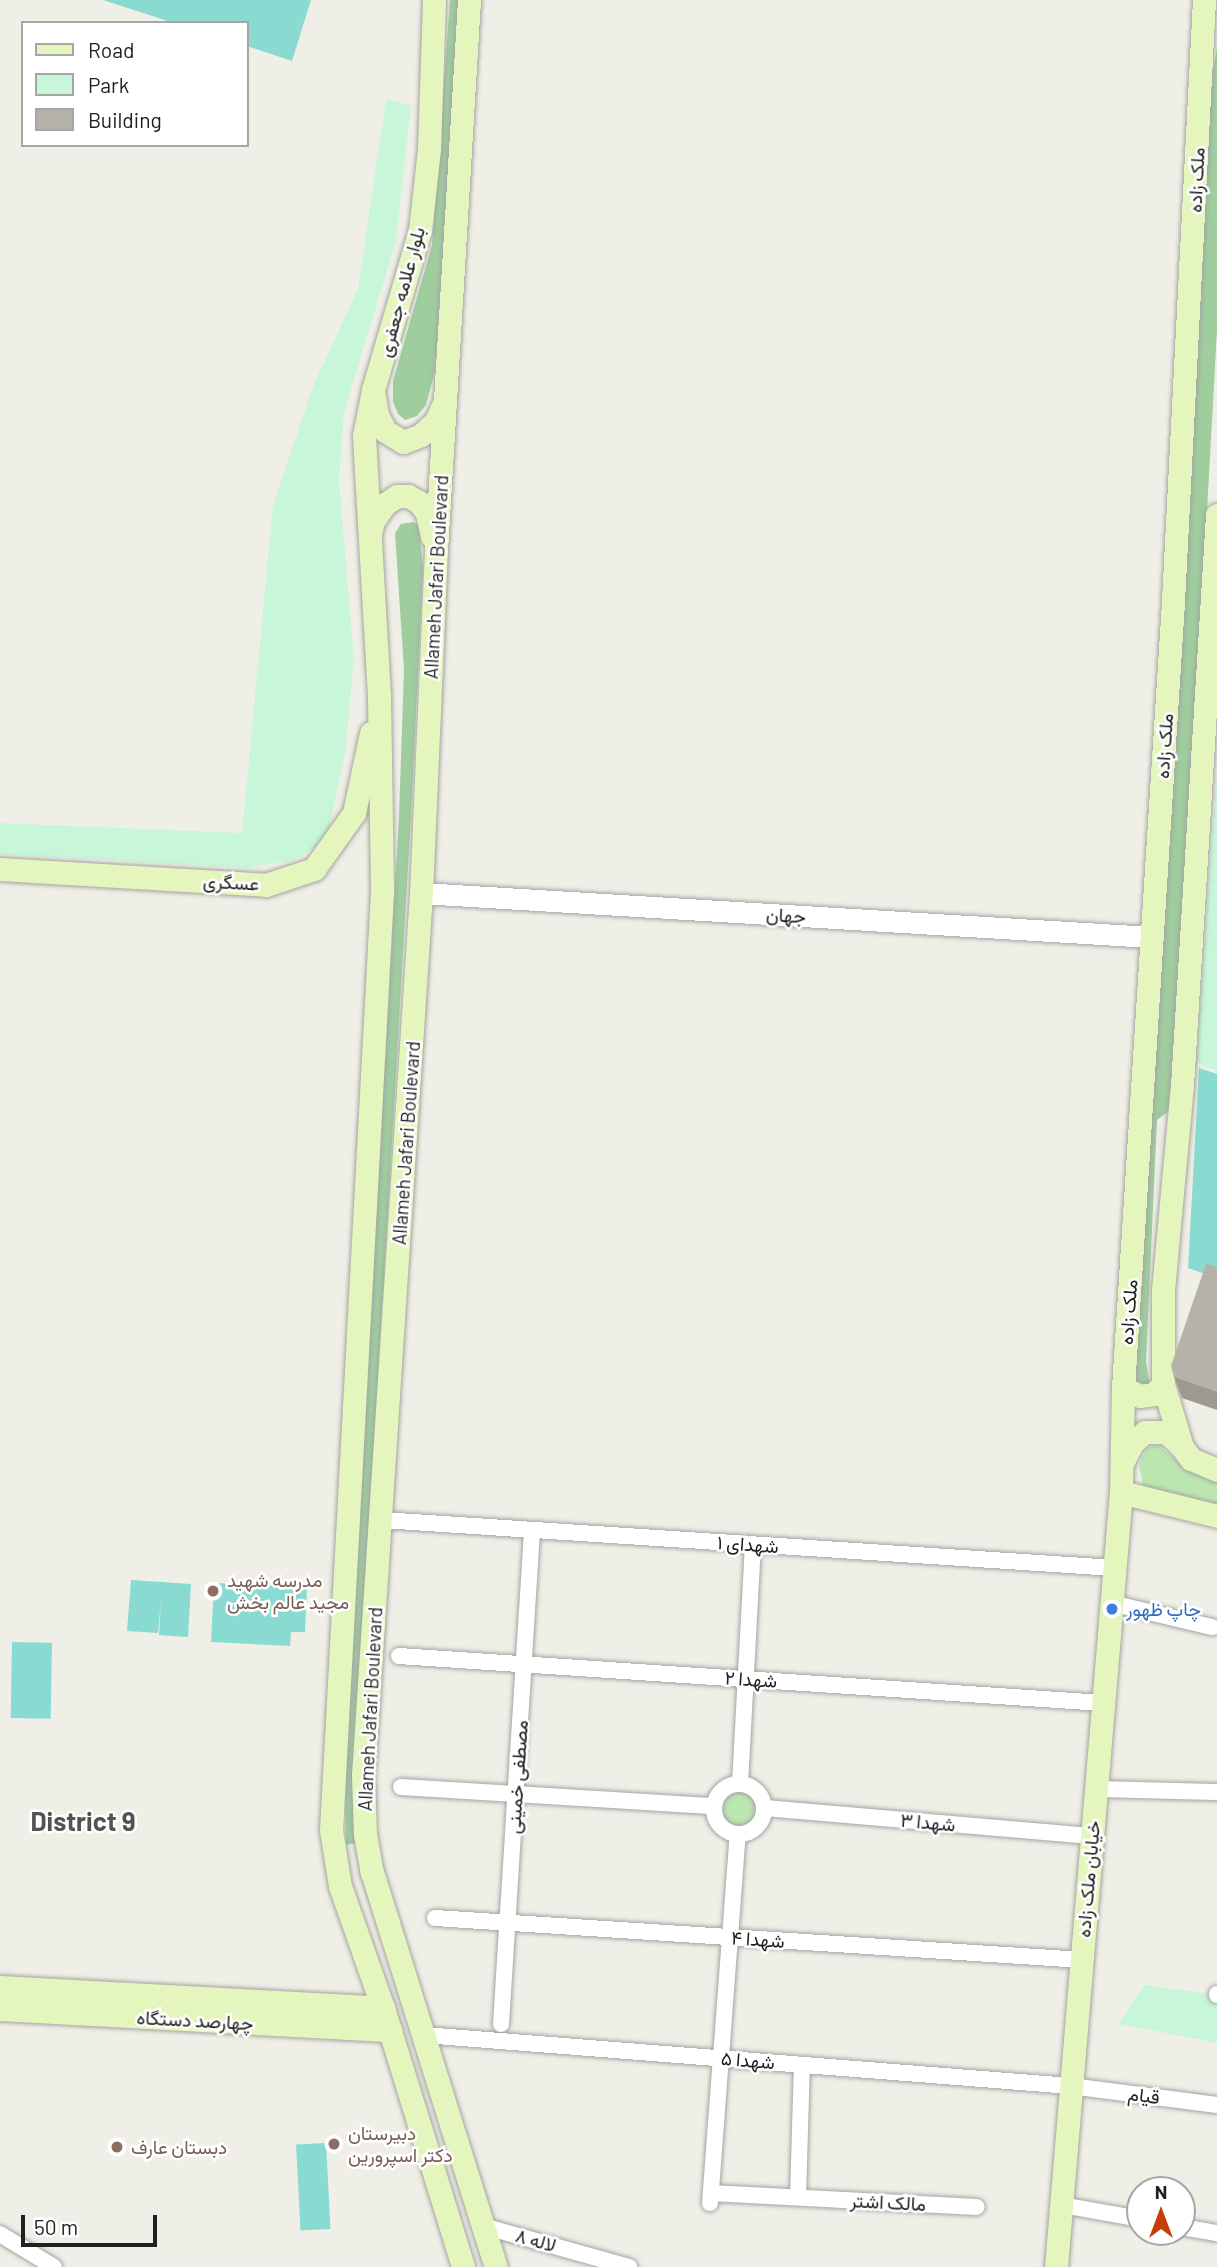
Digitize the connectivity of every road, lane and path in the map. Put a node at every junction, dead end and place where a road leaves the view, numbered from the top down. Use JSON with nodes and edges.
{"nodes":[{"id":1,"x":434,"y":0,"type":"edge"},
{"id":2,"x":469,"y":0,"type":"edge"},
{"id":3,"x":1204,"y":0,"type":"edge"},
{"id":4,"x":1217,"y":10,"type":"edge"},
{"id":5,"x":1204,"y":39,"type":"junction"},
{"id":6,"x":373,"y":390,"type":"junction"},
{"id":7,"x":447,"y":397,"type":"junction"},
{"id":8,"x":1217,"y":514,"type":"edge"},
{"id":9,"x":369,"y":540,"type":"junction"},
{"id":10,"x":436,"y":550,"type":"junction"},
{"id":11,"x":379,"y":696,"type":"junction"},
{"id":12,"x":0,"y":869,"type":"edge"},
{"id":13,"x":421,"y":893,"type":"junction"},
{"id":14,"x":1151,"y":937,"type":"junction"},
{"id":15,"x":1163,"y":1384,"type":"junction"},
{"id":16,"x":1123,"y":1388,"type":"junction"},
{"id":17,"x":1182,"y":1447,"type":"junction"},
{"id":18,"x":1122,"y":1464,"type":"junction"},
{"id":19,"x":1217,"y":1471,"type":"edge"},
{"id":20,"x":1121,"y":1492,"type":"junction"},
{"id":21,"x":1217,"y":1516,"type":"edge"},
{"id":22,"x":382,"y":1520,"type":"junction"},
{"id":23,"x":532,"y":1530,"type":"junction"},
{"id":24,"x":753,"y":1544,"type":"junction"},
{"id":25,"x":1114,"y":1568,"type":"junction"},
{"id":26,"x":1111,"y":1603,"type":"junction"},
{"id":27,"x":1212,"y":1627,"type":"dead end"},
{"id":28,"x":399,"y":1656,"type":"dead end"},
{"id":29,"x":524,"y":1664,"type":"junction"},
{"id":30,"x":746,"y":1679,"type":"junction"},
{"id":31,"x":1103,"y":1703,"type":"junction"},
{"id":32,"x":740,"y":1784,"type":"junction"},
{"id":33,"x":401,"y":1787,"type":"dead end"},
{"id":34,"x":1096,"y":1789,"type":"junction"},
{"id":35,"x":1217,"y":1792,"type":"edge"},
{"id":36,"x":516,"y":1794,"type":"junction"},
{"id":37,"x":714,"y":1806,"type":"junction"},
{"id":38,"x":765,"y":1808,"type":"junction"},
{"id":39,"x":738,"y":1835,"type":"junction"},
{"id":40,"x":1092,"y":1836,"type":"junction"},
{"id":41,"x":435,"y":1918,"type":"dead end"},
{"id":42,"x":508,"y":1923,"type":"junction"},
{"id":43,"x":731,"y":1937,"type":"junction"},
{"id":44,"x":1082,"y":1960,"type":"junction"},
{"id":45,"x":0,"y":1987,"type":"edge"},
{"id":46,"x":0,"y":2009,"type":"edge"},
{"id":47,"x":387,"y":2019,"type":"junction"},
{"id":48,"x":502,"y":2024,"type":"dead end"},
{"id":49,"x":424,"y":2035,"type":"junction"},
{"id":50,"x":721,"y":2058,"type":"junction"},
{"id":51,"x":802,"y":2065,"type":"junction"},
{"id":52,"x":1071,"y":2086,"type":"junction"},
{"id":53,"x":1217,"y":2105,"type":"edge"},
{"id":54,"x":798,"y":2197,"type":"junction"},
{"id":55,"x":1062,"y":2205,"type":"junction"},
{"id":56,"x":977,"y":2207,"type":"dead end"},
{"id":57,"x":1126,"y":2216,"type":"edge"},
{"id":58,"x":483,"y":2226,"type":"junction"},
{"id":59,"x":1196,"y":2229,"type":"edge"},
{"id":60,"x":1217,"y":2233,"type":"edge"},
{"id":61,"x":0,"y":2234,"type":"edge"},
{"id":62,"x":54,"y":2267,"type":"edge"},
{"id":63,"x":463,"y":2267,"type":"edge"},
{"id":64,"x":496,"y":2267,"type":"edge"},
{"id":65,"x":629,"y":2267,"type":"edge"},
{"id":66,"x":1056,"y":2267,"type":"edge"}],
"edges":[{"from":1,"to":6,"type":"main road","name":"بلوار علامه جعفری"},
{"from":2,"to":7,"type":"main road","name":"Allameh Jafari Boulevard"},
{"from":3,"to":5,"type":"main road","name":"ملک زاده"},
{"from":4,"to":5,"type":"main road"},
{"from":5,"to":14,"type":"main road","name":"ملک زاده"},
{"from":6,"to":7,"type":"main road"},
{"from":6,"to":9,"type":"main road","name":"بلوار علامه جعفری"},
{"from":7,"to":10,"type":"main road","name":"Allameh Jafari Boulevard"},
{"from":8,"to":15,"type":"main road","name":"ملک زاده"},
{"from":9,"to":10,"type":"main road"},
{"from":9,"to":11,"type":"main road","name":"Allameh Jafari Boulevard"},
{"from":10,"to":13,"type":"main road","name":"Allameh Jafari Boulevard"},
{"from":11,"to":12,"type":"main road","name":"عسگری"},
{"from":11,"to":47,"type":"main road","name":"Allameh Jafari Boulevard"},
{"from":13,"to":14,"type":"street","name":"جهان"},
{"from":13,"to":22,"type":"main road","name":"Allameh Jafari Boulevard"},
{"from":14,"to":16,"type":"main road","name":"ملک زاده"},
{"from":15,"to":16,"type":"main road"},
{"from":15,"to":17,"type":"main road","name":"ملک زاده"},
{"from":16,"to":18,"type":"main road","name":"ملک زاده"},
{"from":17,"to":18,"type":"main road"},
{"from":17,"to":19,"type":"main road"},
{"from":18,"to":20,"type":"main road","name":"ملک زاده"},
{"from":20,"to":21,"type":"main road"},
{"from":20,"to":25,"type":"main road","name":"خیابان ملک زاده"},
{"from":22,"to":23,"type":"street","name":"شهدای ۱"},
{"from":22,"to":49,"type":"main road","name":"Allameh Jafari Boulevard"},
{"from":23,"to":24,"type":"street","name":"شهدای ۱"},
{"from":23,"to":29,"type":"street","name":"مصطفی خمینی"},
{"from":24,"to":25,"type":"street","name":"شهدای ۱"},
{"from":24,"to":30,"type":"street"},
{"from":25,"to":26,"type":"main road","name":"خیابان ملک زاده"},
{"from":26,"to":27,"type":"street"},
{"from":26,"to":31,"type":"main road","name":"خیابان ملک زاده"},
{"from":28,"to":29,"type":"street","name":"شهدا ۲"},
{"from":29,"to":30,"type":"street","name":"شهدا ۲"},
{"from":29,"to":36,"type":"street","name":"مصطفی خمینی"},
{"from":30,"to":31,"type":"street","name":"شهدا ۲"},
{"from":30,"to":32,"type":"street"},
{"from":31,"to":34,"type":"main road","name":"خیابان ملک زاده"},
{"from":32,"to":37,"type":"street"},
{"from":32,"to":38,"type":"street"},
{"from":33,"to":36,"type":"street"},
{"from":34,"to":35,"type":"street"},
{"from":34,"to":40,"type":"main road","name":"خیابان ملک زاده"},
{"from":36,"to":37,"type":"street"},
{"from":36,"to":42,"type":"street","name":"مصطفی خمینی"},
{"from":37,"to":39,"type":"street"},
{"from":38,"to":39,"type":"street"},
{"from":38,"to":40,"type":"street","name":"شهدا ۳"},
{"from":39,"to":43,"type":"street"},
{"from":40,"to":44,"type":"main road","name":"خیابان ملک زاده"},
{"from":41,"to":42,"type":"street","name":"شهدا ۴"},
{"from":42,"to":43,"type":"street","name":"شهدا ۴"},
{"from":42,"to":48,"type":"street","name":"مصطفی خمینی"},
{"from":43,"to":44,"type":"street","name":"شهدا ۴"},
{"from":43,"to":50,"type":"street"},
{"from":44,"to":52,"type":"main road","name":"خیابان ملک زاده"},
{"from":45,"to":47,"type":"main road","name":"چهارصد دستگاه"},
{"from":46,"to":47,"type":"main road","name":"چهارصد دستگاه"},
{"from":47,"to":63,"type":"main road","name":"Allameh Jafari Boulevard"},
{"from":49,"to":50,"type":"street","name":"شهدا ۵"},
{"from":49,"to":58,"type":"main road","name":"Allameh Jafari Boulevard"},
{"from":50,"to":51,"type":"street","name":"شهدا ۵"},
{"from":50,"to":54,"type":"street","name":"مالک اشتر"},
{"from":51,"to":52,"type":"street","name":"شهدا ۵"},
{"from":51,"to":54,"type":"street"},
{"from":52,"to":53,"type":"street","name":"قیام"},
{"from":52,"to":55,"type":"main road","name":"خیابان ملک زاده"},
{"from":54,"to":56,"type":"street","name":"مالک اشتر"},
{"from":55,"to":57,"type":"street"},
{"from":55,"to":66,"type":"main road","name":"خیابان ملک زاده"},
{"from":58,"to":64,"type":"main road","name":"Allameh Jafari Boulevard"},
{"from":58,"to":65,"type":"street","name":"لاله ۸"},
{"from":59,"to":60,"type":"street"},
{"from":61,"to":62,"type":"street"}]}
